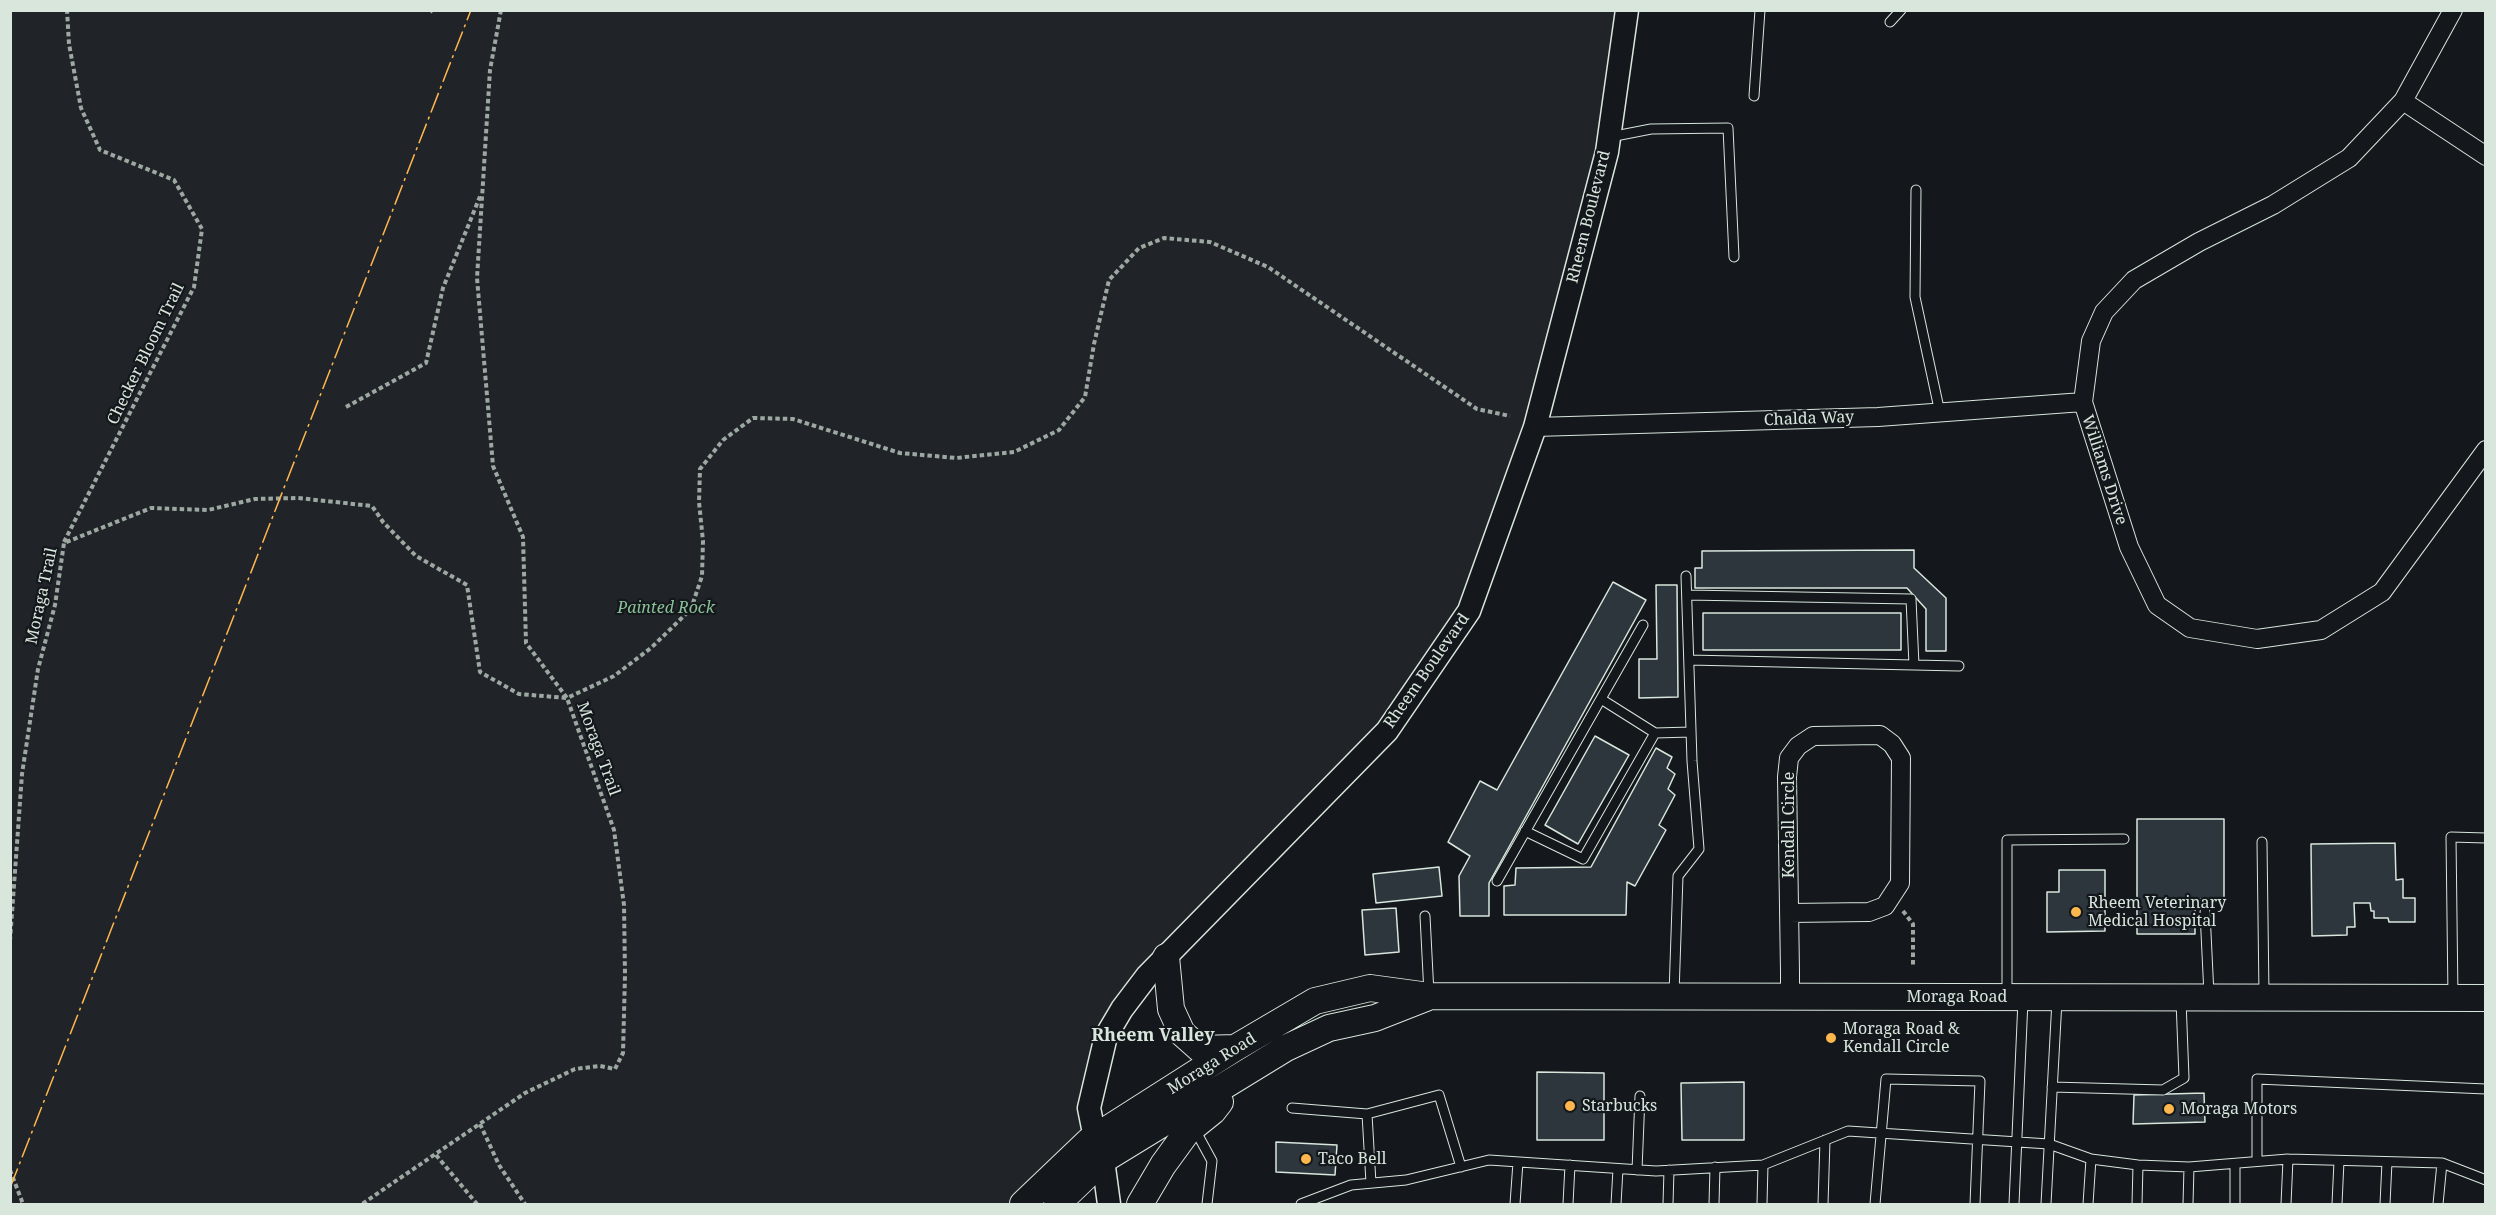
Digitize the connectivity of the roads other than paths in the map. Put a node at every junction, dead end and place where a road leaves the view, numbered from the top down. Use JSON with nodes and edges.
{"nodes":[{"id":1,"x":1627,"y":10,"type":"edge"},
{"id":2,"x":1760,"y":10,"type":"edge"},
{"id":3,"x":1901,"y":10,"type":"edge"},
{"id":4,"x":2453,"y":10,"type":"edge"},
{"id":5,"x":1890,"y":22,"type":"dead end"},
{"id":6,"x":1754,"y":96,"type":"dead end"},
{"id":7,"x":2403,"y":101,"type":"junction"},
{"id":8,"x":1610,"y":137,"type":"junction"},
{"id":9,"x":2486,"y":156,"type":"edge"},
{"id":10,"x":1916,"y":190,"type":"dead end"},
{"id":11,"x":1734,"y":257,"type":"dead end"},
{"id":12,"x":2083,"y":402,"type":"junction"},
{"id":13,"x":1940,"y":413,"type":"junction"},
{"id":14,"x":1535,"y":427,"type":"junction"},
{"id":15,"x":2486,"y":450,"type":"edge"},
{"id":16,"x":1686,"y":576,"type":"dead end"},
{"id":17,"x":1687,"y":595,"type":"junction"},
{"id":18,"x":1643,"y":625,"type":"dead end"},
{"id":19,"x":1689,"y":660,"type":"junction"},
{"id":20,"x":1914,"y":665,"type":"junction"},
{"id":21,"x":1959,"y":666,"type":"dead end"},
{"id":22,"x":1600,"y":699,"type":"junction"},
{"id":23,"x":1691,"y":732,"type":"junction"},
{"id":24,"x":1655,"y":733,"type":"junction"},
{"id":25,"x":1525,"y":831,"type":"junction"},
{"id":26,"x":2486,"y":838,"type":"edge"},
{"id":27,"x":2124,"y":839,"type":"dead end"},
{"id":28,"x":2262,"y":842,"type":"dead end"},
{"id":29,"x":1497,"y":881,"type":"dead end"},
{"id":30,"x":2205,"y":912,"type":"dead end"},
{"id":31,"x":1789,"y":913,"type":"junction"},
{"id":32,"x":1425,"y":916,"type":"dead end"},
{"id":33,"x":1166,"y":957,"type":"junction"},
{"id":34,"x":1429,"y":996,"type":"junction"},
{"id":35,"x":1674,"y":997,"type":"junction"},
{"id":36,"x":2015,"y":997,"type":"junction"},
{"id":37,"x":2058,"y":997,"type":"junction"},
{"id":38,"x":2181,"y":997,"type":"junction"},
{"id":39,"x":1790,"y":998,"type":"junction"},
{"id":40,"x":2209,"y":998,"type":"junction"},
{"id":41,"x":2264,"y":998,"type":"junction"},
{"id":42,"x":2453,"y":998,"type":"junction"},
{"id":43,"x":2486,"y":998,"type":"edge"},
{"id":44,"x":1235,"y":1048,"type":"junction"},
{"id":45,"x":1242,"y":1075,"type":"junction"},
{"id":46,"x":2052,"y":1087,"type":"junction"},
{"id":47,"x":2486,"y":1089,"type":"edge"},
{"id":48,"x":1640,"y":1096,"type":"dead end"},
{"id":49,"x":1292,"y":1108,"type":"dead end"},
{"id":50,"x":1367,"y":1114,"type":"junction"},
{"id":51,"x":1193,"y":1126,"type":"junction"},
{"id":52,"x":1881,"y":1133,"type":"junction"},
{"id":53,"x":1825,"y":1140,"type":"junction"},
{"id":54,"x":1978,"y":1140,"type":"junction"},
{"id":55,"x":2017,"y":1140,"type":"junction"},
{"id":56,"x":2049,"y":1144,"type":"junction"},
{"id":57,"x":1099,"y":1149,"type":"junction"},
{"id":58,"x":2288,"y":1159,"type":"junction"},
{"id":59,"x":2091,"y":1160,"type":"junction"},
{"id":60,"x":2257,"y":1161,"type":"junction"},
{"id":61,"x":2339,"y":1161,"type":"junction"},
{"id":62,"x":1518,"y":1162,"type":"junction"},
{"id":63,"x":2387,"y":1162,"type":"junction"},
{"id":64,"x":2442,"y":1163,"type":"junction"},
{"id":65,"x":2235,"y":1164,"type":"junction"},
{"id":66,"x":1570,"y":1165,"type":"junction"},
{"id":67,"x":1763,"y":1165,"type":"junction"},
{"id":68,"x":2138,"y":1165,"type":"junction"},
{"id":69,"x":1461,"y":1167,"type":"junction"},
{"id":70,"x":1715,"y":1167,"type":"junction"},
{"id":71,"x":2189,"y":1167,"type":"junction"},
{"id":72,"x":1617,"y":1168,"type":"junction"},
{"id":73,"x":1637,"y":1170,"type":"junction"},
{"id":74,"x":1669,"y":1170,"type":"junction"},
{"id":75,"x":2486,"y":1180,"type":"edge"},
{"id":76,"x":1371,"y":1183,"type":"junction"},
{"id":77,"x":1330,"y":1193,"type":"junction"},
{"id":78,"x":1023,"y":1204,"type":"edge"},
{"id":79,"x":1056,"y":1204,"type":"edge"},
{"id":80,"x":1109,"y":1204,"type":"edge"},
{"id":81,"x":1140,"y":1204,"type":"edge"},
{"id":82,"x":1207,"y":1204,"type":"edge"},
{"id":83,"x":1301,"y":1204,"type":"edge"},
{"id":84,"x":1330,"y":1204,"type":"edge"},
{"id":85,"x":1515,"y":1204,"type":"edge"},
{"id":86,"x":1568,"y":1204,"type":"edge"},
{"id":87,"x":1616,"y":1204,"type":"edge"},
{"id":88,"x":1668,"y":1204,"type":"edge"},
{"id":89,"x":1714,"y":1204,"type":"edge"},
{"id":90,"x":1762,"y":1204,"type":"edge"},
{"id":91,"x":1822,"y":1204,"type":"edge"},
{"id":92,"x":1875,"y":1204,"type":"edge"},
{"id":93,"x":1975,"y":1204,"type":"edge"},
{"id":94,"x":2014,"y":1204,"type":"edge"},
{"id":95,"x":2046,"y":1204,"type":"edge"},
{"id":96,"x":2088,"y":1204,"type":"edge"},
{"id":97,"x":2137,"y":1204,"type":"edge"},
{"id":98,"x":2188,"y":1204,"type":"edge"},
{"id":99,"x":2235,"y":1204,"type":"edge"},
{"id":100,"x":2286,"y":1204,"type":"edge"},
{"id":101,"x":2337,"y":1204,"type":"edge"},
{"id":102,"x":2385,"y":1204,"type":"edge"},
{"id":103,"x":2438,"y":1204,"type":"edge"}],
"edges":[{"from":1,"to":8,"type":"street","name":"Rheem Boulevard"},
{"from":2,"to":6,"type":"lane"},
{"from":3,"to":5,"type":"lane"},
{"from":4,"to":7,"type":"street","name":"Williams Drive"},
{"from":7,"to":9,"type":"street"},
{"from":7,"to":12,"type":"street","name":"Williams Drive"},
{"from":8,"to":11,"type":"lane"},
{"from":8,"to":14,"type":"street","name":"Rheem Boulevard"},
{"from":10,"to":13,"type":"lane"},
{"from":12,"to":13,"type":"street","name":"Chalda Way"},
{"from":12,"to":15,"type":"street","name":"Williams Drive"},
{"from":13,"to":14,"type":"street","name":"Chalda Way"},
{"from":14,"to":33,"type":"street","name":"Rheem Boulevard"},
{"from":16,"to":17,"type":"lane"},
{"from":17,"to":19,"type":"lane"},
{"from":17,"to":20,"type":"lane"},
{"from":18,"to":22,"type":"lane"},
{"from":19,"to":20,"type":"lane"},
{"from":19,"to":23,"type":"lane"},
{"from":20,"to":21,"type":"lane"},
{"from":22,"to":24,"type":"lane"},
{"from":22,"to":25,"type":"lane"},
{"from":23,"to":24,"type":"lane"},
{"from":23,"to":35,"type":"lane"},
{"from":24,"to":25,"type":"lane"},
{"from":25,"to":29,"type":"lane"},
{"from":26,"to":42,"type":"lane"},
{"from":27,"to":36,"type":"lane"},
{"from":28,"to":41,"type":"lane"},
{"from":30,"to":40,"type":"lane"},
{"from":31,"to":31,"type":"street","name":"Kendall Circle"},
{"from":31,"to":39,"type":"street","name":"Kendall Circle"},
{"from":32,"to":34,"type":"lane"},
{"from":33,"to":44,"type":"main road"},
{"from":33,"to":57,"type":"street","name":"Rheem Boulevard"},
{"from":34,"to":35,"type":"main road","name":"Moraga Road"},
{"from":34,"to":44,"type":"main road","name":"Moraga Road"},
{"from":34,"to":45,"type":"main road","name":"Moraga Road"},
{"from":35,"to":39,"type":"main road","name":"Moraga Road"},
{"from":36,"to":37,"type":"main road","name":"Moraga Road"},
{"from":36,"to":39,"type":"main road","name":"Moraga Road"},
{"from":36,"to":55,"type":"lane"},
{"from":37,"to":38,"type":"main road","name":"Moraga Road"},
{"from":37,"to":46,"type":"lane"},
{"from":38,"to":40,"type":"main road","name":"Moraga Road"},
{"from":38,"to":46,"type":"lane"},
{"from":40,"to":41,"type":"main road","name":"Moraga Road"},
{"from":41,"to":42,"type":"main road","name":"Moraga Road"},
{"from":42,"to":43,"type":"main road","name":"Moraga Road"},
{"from":44,"to":57,"type":"main road","name":"Moraga Road"},
{"from":45,"to":51,"type":"main road"},
{"from":45,"to":57,"type":"main road","name":"Moraga Road"},
{"from":46,"to":56,"type":"lane"},
{"from":47,"to":60,"type":"lane"},
{"from":48,"to":73,"type":"lane"},
{"from":49,"to":50,"type":"lane"},
{"from":50,"to":69,"type":"lane"},
{"from":50,"to":76,"type":"lane"},
{"from":51,"to":81,"type":"main road"},
{"from":51,"to":82,"type":"lane"},
{"from":52,"to":53,"type":"lane"},
{"from":52,"to":54,"type":"lane"},
{"from":52,"to":54,"type":"lane"},
{"from":52,"to":92,"type":"lane"},
{"from":53,"to":67,"type":"lane"},
{"from":53,"to":91,"type":"lane"},
{"from":54,"to":55,"type":"lane"},
{"from":54,"to":93,"type":"lane"},
{"from":55,"to":56,"type":"lane"},
{"from":55,"to":94,"type":"lane"},
{"from":56,"to":59,"type":"lane"},
{"from":56,"to":95,"type":"lane"},
{"from":57,"to":78,"type":"main road","name":"Moraga Road"},
{"from":57,"to":79,"type":"main road","name":"Moraga Road"},
{"from":57,"to":80,"type":"street","name":"Rheem Boulevard"},
{"from":58,"to":60,"type":"lane"},
{"from":58,"to":61,"type":"lane"},
{"from":58,"to":100,"type":"lane"},
{"from":59,"to":68,"type":"lane"},
{"from":59,"to":96,"type":"lane"},
{"from":60,"to":65,"type":"lane"},
{"from":61,"to":63,"type":"lane"},
{"from":61,"to":101,"type":"lane"},
{"from":62,"to":66,"type":"lane"},
{"from":62,"to":69,"type":"lane"},
{"from":62,"to":85,"type":"lane"},
{"from":63,"to":64,"type":"lane"},
{"from":63,"to":102,"type":"lane"},
{"from":64,"to":75,"type":"lane"},
{"from":64,"to":103,"type":"lane"},
{"from":65,"to":71,"type":"lane"},
{"from":65,"to":99,"type":"lane"},
{"from":66,"to":72,"type":"lane"},
{"from":66,"to":86,"type":"lane"},
{"from":67,"to":70,"type":"lane"},
{"from":67,"to":90,"type":"lane"},
{"from":68,"to":71,"type":"lane"},
{"from":68,"to":97,"type":"lane"},
{"from":69,"to":76,"type":"lane"},
{"from":70,"to":74,"type":"lane"},
{"from":70,"to":89,"type":"lane"},
{"from":71,"to":98,"type":"lane"},
{"from":72,"to":73,"type":"lane"},
{"from":72,"to":87,"type":"lane"},
{"from":73,"to":74,"type":"lane"},
{"from":74,"to":88,"type":"lane"},
{"from":76,"to":77,"type":"lane"},
{"from":77,"to":83,"type":"lane"},
{"from":77,"to":84,"type":"lane"}]}
